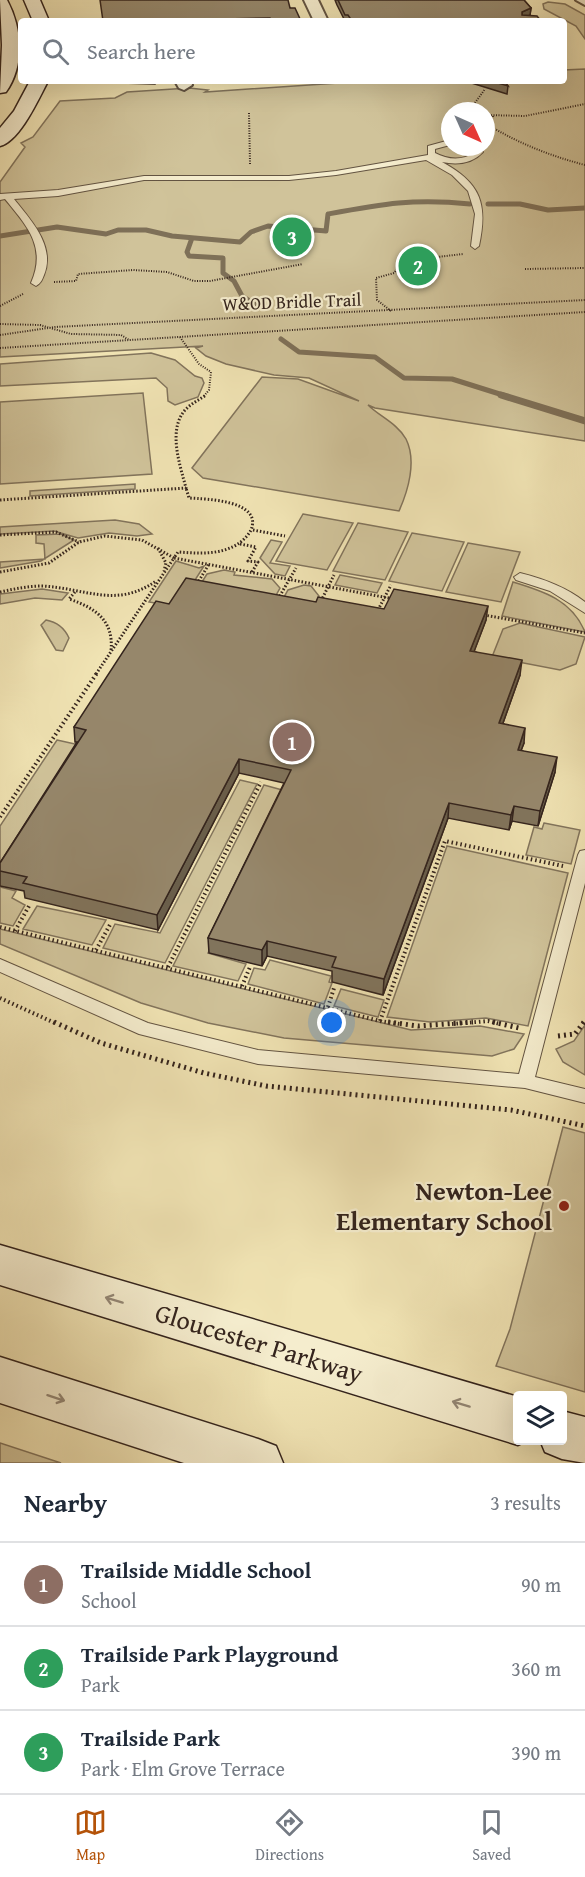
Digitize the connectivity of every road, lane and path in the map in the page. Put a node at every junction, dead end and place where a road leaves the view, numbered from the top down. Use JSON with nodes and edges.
{"nodes":[{"id":1,"x":32,"y":0,"type":"edge"},
{"id":2,"x":311,"y":0,"type":"edge"},
{"id":3,"x":0,"y":2,"type":"edge"},
{"id":4,"x":40,"y":18,"type":"edge"},
{"id":5,"x":320,"y":18,"type":"edge"},
{"id":6,"x":37,"y":84,"type":"edge"},
{"id":7,"x":0,"y":88,"type":"edge"},
{"id":8,"x":485,"y":89,"type":"dead end"},
{"id":9,"x":476,"y":102,"type":"edge"},
{"id":10,"x":585,"y":104,"type":"edge"},
{"id":11,"x":249,"y":113,"type":"dead end"},
{"id":12,"x":495,"y":116,"type":"edge"},
{"id":13,"x":495,"y":129,"type":"edge"},
{"id":14,"x":0,"y":140,"type":"edge"},
{"id":15,"x":441,"y":145,"type":"edge"},
{"id":16,"x":475,"y":156,"type":"edge"},
{"id":17,"x":430,"y":157,"type":"junction"},
{"id":18,"x":585,"y":165,"type":"edge"},
{"id":19,"x":251,"y":180,"type":"junction"},
{"id":20,"x":4,"y":197,"type":"edge"},
{"id":21,"x":475,"y":246,"type":"joint"},
{"id":22,"x":303,"y":264,"type":"dead end"},
{"id":23,"x":525,"y":268,"type":"dead end"},
{"id":24,"x":585,"y":268,"type":"edge"},
{"id":25,"x":76,"y":281,"type":"dead end"},
{"id":26,"x":36,"y":283,"type":"joint"},
{"id":27,"x":585,"y":300,"type":"edge"},
{"id":28,"x":0,"y":306,"type":"edge"},
{"id":29,"x":392,"y":312,"type":"junction"},
{"id":30,"x":585,"y":312,"type":"edge"},
{"id":31,"x":0,"y":324,"type":"edge"},
{"id":32,"x":49,"y":328,"type":"junction"},
{"id":33,"x":0,"y":335,"type":"edge"},
{"id":34,"x":180,"y":337,"type":"junction"},
{"id":35,"x":130,"y":340,"type":"junction"},
{"id":36,"x":0,"y":348,"type":"edge"},
{"id":37,"x":140,"y":484,"type":"dead end"},
{"id":38,"x":186,"y":488,"type":"junction"},
{"id":39,"x":25,"y":491,"type":"dead end"},
{"id":40,"x":141,"y":491,"type":"junction"},
{"id":41,"x":25,"y":499,"type":"junction"},
{"id":42,"x":0,"y":500,"type":"edge"},
{"id":43,"x":253,"y":530,"type":"junction"},
{"id":44,"x":0,"y":535,"type":"edge"},
{"id":45,"x":285,"y":536,"type":"dead end"},
{"id":46,"x":79,"y":542,"type":"junction"},
{"id":47,"x":240,"y":544,"type":"junction"},
{"id":48,"x":158,"y":547,"type":"junction"},
{"id":49,"x":174,"y":558,"type":"junction"},
{"id":50,"x":209,"y":564,"type":"junction"},
{"id":51,"x":296,"y":568,"type":"dead end"},
{"id":52,"x":0,"y":572,"type":"edge"},
{"id":53,"x":252,"y":572,"type":"junction"},
{"id":54,"x":334,"y":575,"type":"dead end"},
{"id":55,"x":162,"y":576,"type":"junction"},
{"id":56,"x":520,"y":577,"type":"dead end"},
{"id":57,"x":290,"y":579,"type":"junction"},
{"id":58,"x":391,"y":585,"type":"dead end"},
{"id":59,"x":329,"y":586,"type":"junction"},
{"id":60,"x":76,"y":591,"type":"junction"},
{"id":61,"x":192,"y":591,"type":"edge"},
{"id":62,"x":0,"y":592,"type":"edge"},
{"id":63,"x":384,"y":598,"type":"junction"},
{"id":64,"x":395,"y":600,"type":"edge"},
{"id":65,"x":275,"y":605,"type":"edge"},
{"id":66,"x":327,"y":606,"type":"edge"},
{"id":67,"x":585,"y":609,"type":"edge"},
{"id":68,"x":475,"y":614,"type":"edge"},
{"id":69,"x":373,"y":619,"type":"edge"},
{"id":70,"x":585,"y":633,"type":"edge"},
{"id":71,"x":110,"y":653,"type":"junction"},
{"id":72,"x":261,"y":782,"type":"edge"},
{"id":73,"x":0,"y":817,"type":"edge"},
{"id":74,"x":583,"y":863,"type":"edge"},
{"id":75,"x":28,"y":906,"type":"dead end"},
{"id":76,"x":111,"y":923,"type":"edge"},
{"id":77,"x":0,"y":927,"type":"edge"},
{"id":78,"x":15,"y":931,"type":"junction"},
{"id":79,"x":96,"y":950,"type":"junction"},
{"id":80,"x":0,"y":965,"type":"edge"},
{"id":81,"x":168,"y":967,"type":"junction"},
{"id":82,"x":250,"y":967,"type":"edge"},
{"id":83,"x":242,"y":986,"type":"junction"},
{"id":84,"x":334,"y":988,"type":"dead end"},
{"id":85,"x":328,"y":1007,"type":"junction"},
{"id":86,"x":585,"y":1020,"type":"edge"},
{"id":87,"x":380,"y":1021,"type":"junction"},
{"id":88,"x":538,"y":1032,"type":"junction"},
{"id":89,"x":525,"y":1081,"type":"junction"},
{"id":90,"x":585,"y":1096,"type":"edge"},
{"id":91,"x":0,"y":1265,"type":"edge"},
{"id":92,"x":0,"y":1380,"type":"edge"},
{"id":93,"x":513,"y":1419,"type":"edge"},
{"id":94,"x":567,"y":1436,"type":"edge"},
{"id":95,"x":585,"y":1441,"type":"edge"},
{"id":96,"x":258,"y":1463,"type":"edge"}],
"edges":[{"from":1,"to":4,"type":"main road"},
{"from":2,"to":5,"type":"street"},
{"from":3,"to":7,"type":"main road"},
{"from":6,"to":14,"type":"main road"},
{"from":8,"to":9,"type":"path"},
{"from":10,"to":12,"type":"path"},
{"from":11,"to":19,"type":"path"},
{"from":13,"to":18,"type":"path"},
{"from":15,"to":17,"type":"lane"},
{"from":16,"to":17,"type":"lane"},
{"from":17,"to":19,"type":"lane"},
{"from":17,"to":21,"type":"lane"},
{"from":19,"to":20,"type":"lane"},
{"from":20,"to":26,"type":"lane"},
{"from":21,"to":29,"type":"path"},
{"from":22,"to":25,"type":"path"},
{"from":23,"to":24,"type":"path"},
{"from":26,"to":28,"type":"path"},
{"from":27,"to":29,"type":"path","name":"W&OD Bridle Trail"},
{"from":29,"to":32,"type":"path","name":"W&OD Bridle Trail"},
{"from":30,"to":34,"type":"path"},
{"from":31,"to":32,"type":"path"},
{"from":32,"to":33,"type":"path","name":"W&OD Bridle Trail"},
{"from":32,"to":35,"type":"path"},
{"from":34,"to":35,"type":"path"},
{"from":34,"to":38,"type":"path"},
{"from":35,"to":36,"type":"path"},
{"from":37,"to":40,"type":"path"},
{"from":38,"to":40,"type":"path"},
{"from":38,"to":43,"type":"path"},
{"from":39,"to":41,"type":"path"},
{"from":40,"to":41,"type":"path"},
{"from":41,"to":42,"type":"path"},
{"from":43,"to":45,"type":"path"},
{"from":43,"to":47,"type":"path"},
{"from":44,"to":46,"type":"path"},
{"from":46,"to":48,"type":"path"},
{"from":46,"to":52,"type":"path"},
{"from":47,"to":49,"type":"path"},
{"from":47,"to":53,"type":"path"},
{"from":48,"to":49,"type":"path"},
{"from":48,"to":55,"type":"path"},
{"from":49,"to":50,"type":"path"},
{"from":49,"to":55,"type":"path"},
{"from":50,"to":53,"type":"path"},
{"from":50,"to":61,"type":"path"},
{"from":51,"to":57,"type":"path"},
{"from":53,"to":57,"type":"path"},
{"from":54,"to":59,"type":"path"},
{"from":55,"to":60,"type":"path"},
{"from":55,"to":71,"type":"path"},
{"from":56,"to":67,"type":"lane"},
{"from":57,"to":59,"type":"path"},
{"from":57,"to":65,"type":"path"},
{"from":58,"to":63,"type":"path"},
{"from":59,"to":63,"type":"path"},
{"from":59,"to":66,"type":"path"},
{"from":60,"to":62,"type":"path"},
{"from":60,"to":71,"type":"path"},
{"from":63,"to":64,"type":"path"},
{"from":63,"to":69,"type":"path"},
{"from":68,"to":70,"type":"path"},
{"from":71,"to":73,"type":"path"},
{"from":72,"to":81,"type":"path"},
{"from":74,"to":87,"type":"path"},
{"from":74,"to":88,"type":"lane"},
{"from":75,"to":78,"type":"path"},
{"from":76,"to":79,"type":"path"},
{"from":77,"to":78,"type":"path"},
{"from":78,"to":79,"type":"path"},
{"from":79,"to":81,"type":"path"},
{"from":80,"to":89,"type":"lane"},
{"from":81,"to":83,"type":"path"},
{"from":82,"to":83,"type":"path"},
{"from":83,"to":85,"type":"path"},
{"from":84,"to":85,"type":"path"},
{"from":85,"to":87,"type":"path"},
{"from":86,"to":88,"type":"path"},
{"from":87,"to":88,"type":"path"},
{"from":88,"to":89,"type":"lane"},
{"from":89,"to":90,"type":"lane"},
{"from":93,"to":91,"type":"main road","name":"Gloucester Parkway","one_way":true},
{"from":92,"to":96,"type":"main road","one_way":true},
{"from":94,"to":95,"type":"main road"}]}
